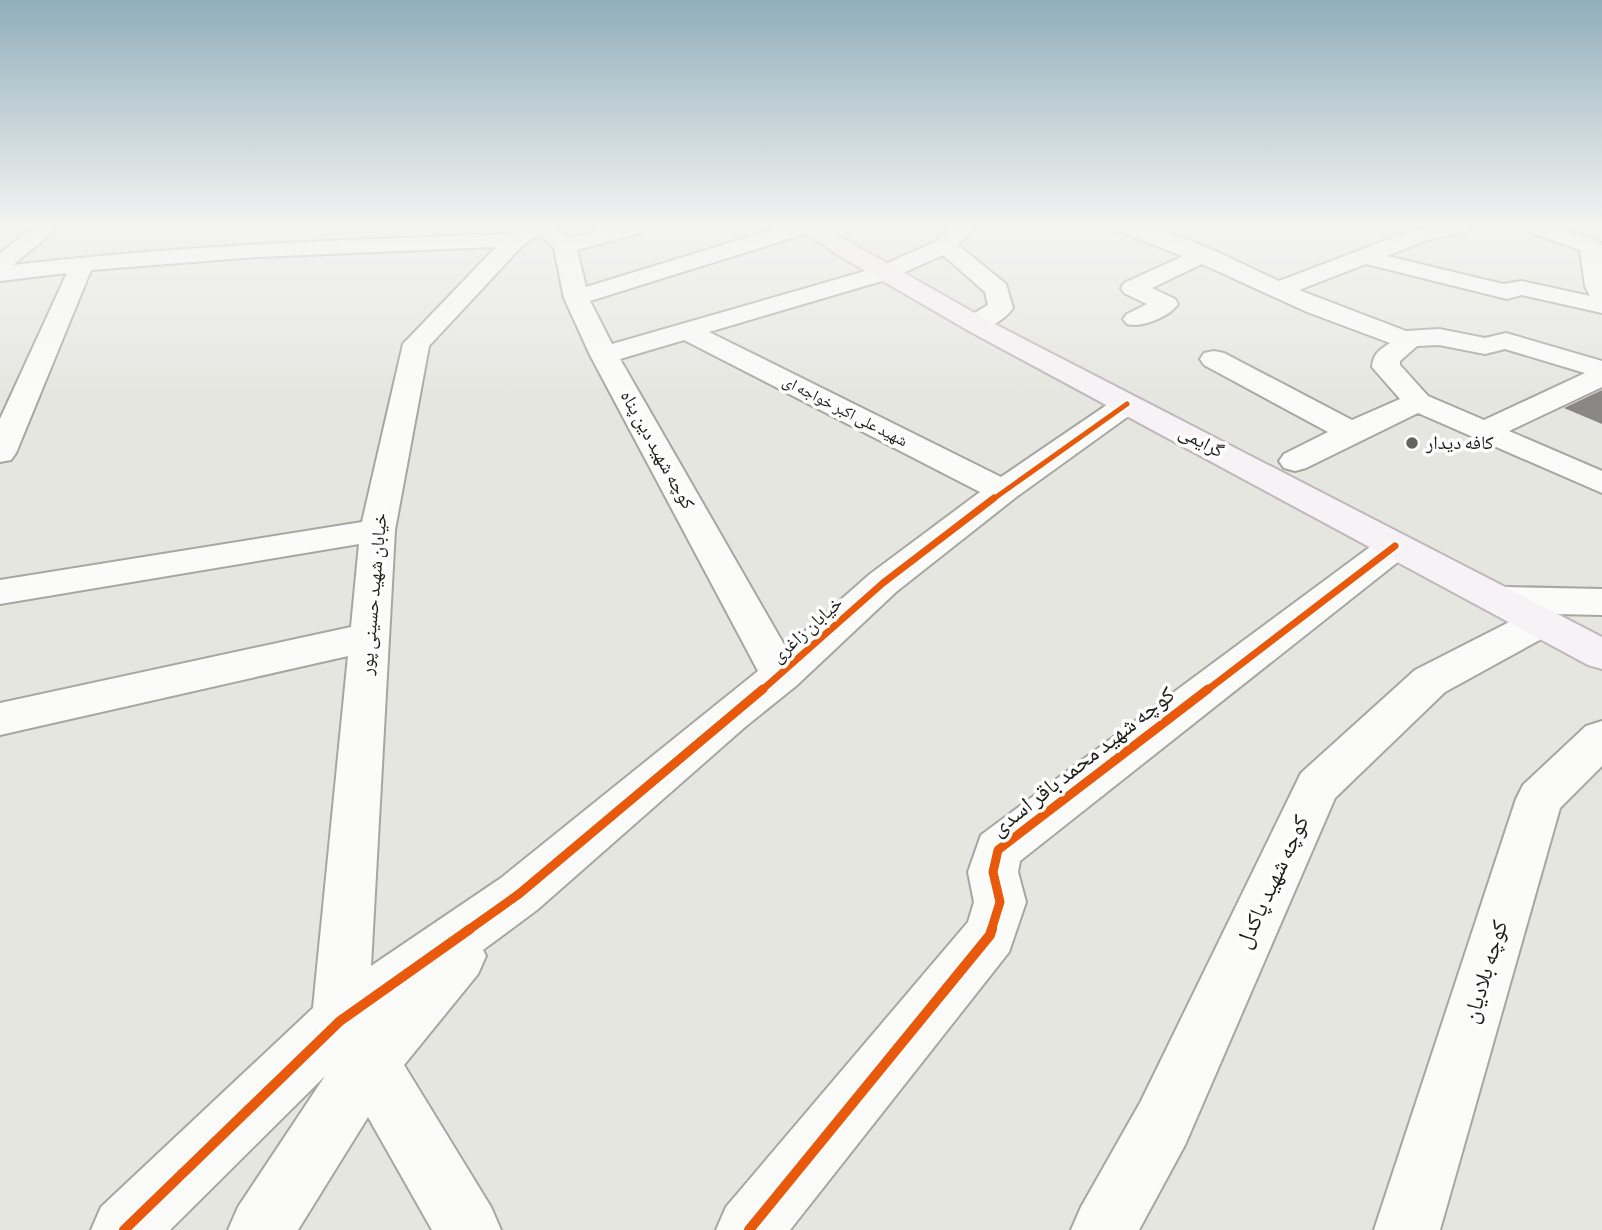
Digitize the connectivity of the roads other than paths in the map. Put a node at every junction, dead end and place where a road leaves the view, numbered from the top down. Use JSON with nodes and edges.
{"nodes":[{"id":1,"x":75,"y":281,"type":"edge"},
{"id":2,"x":486,"y":281,"type":"edge"},
{"id":3,"x":567,"y":281,"type":"edge"},
{"id":4,"x":628,"y":281,"type":"edge"},
{"id":5,"x":855,"y":281,"type":"edge"},
{"id":6,"x":899,"y":281,"type":"edge"},
{"id":7,"x":991,"y":281,"type":"edge"},
{"id":8,"x":1145,"y":281,"type":"edge"},
{"id":9,"x":1259,"y":281,"type":"edge"},
{"id":10,"x":1301,"y":281,"type":"edge"},
{"id":11,"x":1464,"y":281,"type":"edge"},
{"id":12,"x":1278,"y":290,"type":"junction"},
{"id":13,"x":576,"y":298,"type":"junction"},
{"id":14,"x":1602,"y":306,"type":"edge"},
{"id":15,"x":1136,"y":319,"type":"dead end"},
{"id":16,"x":975,"y":323,"type":"junction"},
{"id":17,"x":686,"y":331,"type":"junction"},
{"id":18,"x":1404,"y":340,"type":"junction"},
{"id":19,"x":604,"y":355,"type":"junction"},
{"id":20,"x":1214,"y":359,"type":"dead end"},
{"id":21,"x":1602,"y":369,"type":"edge"},
{"id":22,"x":1602,"y":376,"type":"edge"},
{"id":23,"x":1418,"y":402,"type":"junction"},
{"id":24,"x":1127,"y":404,"type":"junction"},
{"id":25,"x":1485,"y":431,"type":"junction"},
{"id":26,"x":1351,"y":432,"type":"junction"},
{"id":27,"x":0,"y":453,"type":"edge"},
{"id":28,"x":1294,"y":461,"type":"dead end"},
{"id":29,"x":1602,"y":483,"type":"edge"},
{"id":30,"x":1003,"y":491,"type":"junction"},
{"id":31,"x":378,"y":530,"type":"junction"},
{"id":32,"x":1395,"y":546,"type":"junction"},
{"id":33,"x":0,"y":592,"type":"edge"},
{"id":34,"x":1602,"y":602,"type":"edge"},
{"id":35,"x":1523,"y":611,"type":"junction"},
{"id":36,"x":369,"y":637,"type":"junction"},
{"id":37,"x":1602,"y":655,"type":"edge"},
{"id":38,"x":781,"y":676,"type":"junction"},
{"id":39,"x":0,"y":719,"type":"edge"},
{"id":40,"x":1602,"y":738,"type":"edge"},
{"id":41,"x":355,"y":1042,"type":"junction"},
{"id":42,"x":1410,"y":1228,"type":"edge"},
{"id":43,"x":124,"y":1230,"type":"edge"},
{"id":44,"x":261,"y":1230,"type":"edge"},
{"id":45,"x":468,"y":1230,"type":"edge"},
{"id":46,"x":749,"y":1230,"type":"edge"},
{"id":47,"x":1104,"y":1230,"type":"edge"}],
"edges":[{"from":1,"to":27,"type":"street"},
{"from":2,"to":31,"type":"street","name":"خیابان شهید حسینی پور"},
{"from":3,"to":13,"type":"street","name":"کوچه شهید دین پناه"},
{"from":4,"to":13,"type":"street"},
{"from":5,"to":17,"type":"street"},
{"from":6,"to":16,"type":"main road","name":"گرایمی"},
{"from":7,"to":16,"type":"street"},
{"from":8,"to":15,"type":"street"},
{"from":9,"to":12,"type":"street"},
{"from":10,"to":12,"type":"street"},
{"from":11,"to":14,"type":"street"},
{"from":12,"to":18,"type":"street"},
{"from":13,"to":19,"type":"street","name":"کوچه شهید دین پناه"},
{"from":16,"to":24,"type":"main road","name":"گرایمی"},
{"from":17,"to":19,"type":"street"},
{"from":17,"to":30,"type":"street","name":"شهید علی اکبر خواجه ای"},
{"from":18,"to":21,"type":"street"},
{"from":18,"to":23,"type":"street"},
{"from":19,"to":38,"type":"street","name":"کوچه شهید دین پناه"},
{"from":20,"to":26,"type":"street"},
{"from":22,"to":25,"type":"street"},
{"from":23,"to":25,"type":"street"},
{"from":23,"to":26,"type":"street"},
{"from":24,"to":30,"type":"street","name":"خیابان زاغری"},
{"from":24,"to":32,"type":"main road","name":"گرایمی"},
{"from":25,"to":29,"type":"street"},
{"from":26,"to":28,"type":"street"},
{"from":30,"to":38,"type":"street","name":"خیابان زاغری"},
{"from":31,"to":33,"type":"street"},
{"from":31,"to":36,"type":"street","name":"خیابان شهید حسینی پور"},
{"from":32,"to":35,"type":"main road","name":"گرایمی"},
{"from":32,"to":46,"type":"street","name":"کوچه شهید محمد باقر اسدی"},
{"from":34,"to":35,"type":"street"},
{"from":35,"to":37,"type":"main road","name":"گرایمی"},
{"from":35,"to":47,"type":"street","name":"کوچه شهید پاکدل"},
{"from":36,"to":39,"type":"street"},
{"from":36,"to":41,"type":"street","name":"خیابان شهید حسینی پور"},
{"from":38,"to":41,"type":"street","name":"خیابان زاغری"},
{"from":40,"to":42,"type":"street","name":"کوچه بلادیان"},
{"from":41,"to":43,"type":"street"},
{"from":41,"to":44,"type":"street"},
{"from":41,"to":45,"type":"street"}]}
